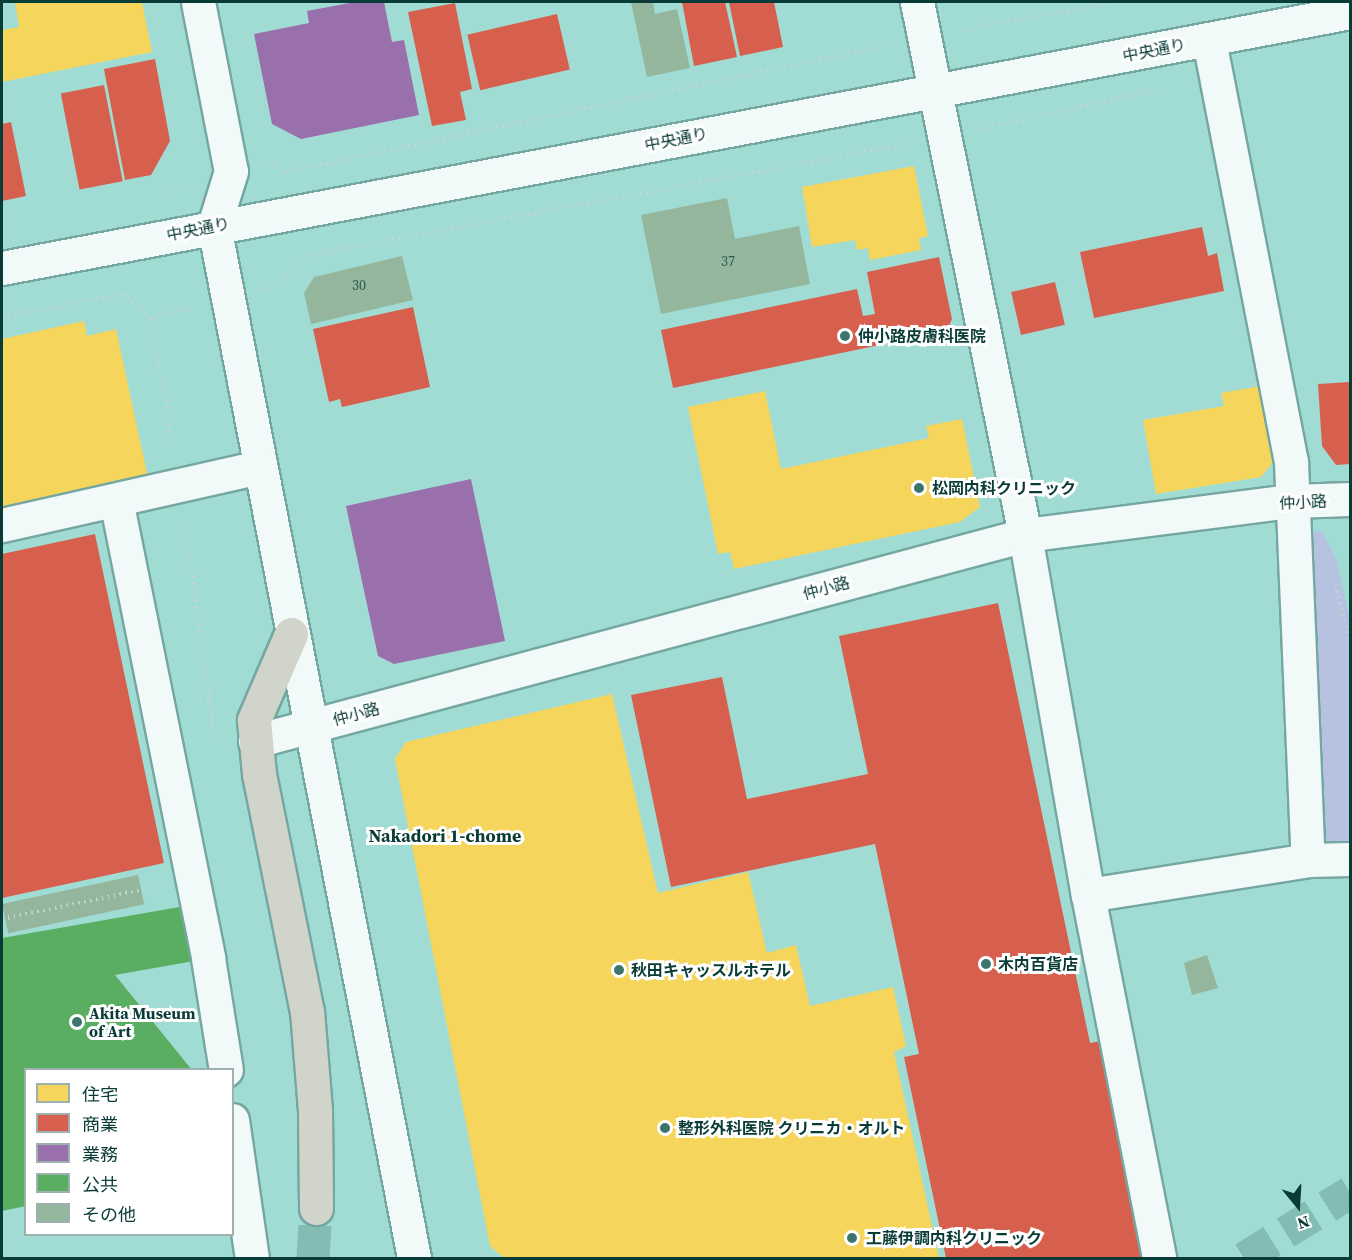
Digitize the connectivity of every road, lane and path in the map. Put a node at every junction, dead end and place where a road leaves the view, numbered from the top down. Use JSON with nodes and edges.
{"nodes":[{"id":1,"x":198,"y":2,"type":"edge"},
{"id":2,"x":917,"y":2,"type":"edge"},
{"id":3,"x":1116,"y":2,"type":"edge"},
{"id":4,"x":1350,"y":12,"type":"edge"},
{"id":5,"x":922,"y":38,"type":"junction"},
{"id":6,"x":1209,"y":40,"type":"junction"},
{"id":7,"x":1217,"y":78,"type":"junction"},
{"id":8,"x":934,"y":92,"type":"junction"},
{"id":9,"x":946,"y":137,"type":"junction"},
{"id":10,"x":231,"y":171,"type":"junction"},
{"id":11,"x":167,"y":198,"type":"dead end"},
{"id":12,"x":213,"y":226,"type":"junction"},
{"id":13,"x":2,"y":268,"type":"edge"},
{"id":14,"x":228,"y":300,"type":"junction"},
{"id":15,"x":2,"y":317,"type":"edge"},
{"id":16,"x":260,"y":467,"type":"junction"},
{"id":17,"x":1350,"y":499,"type":"edge"},
{"id":18,"x":116,"y":500,"type":"junction"},
{"id":19,"x":1291,"y":501,"type":"junction"},
{"id":20,"x":2,"y":525,"type":"edge"},
{"id":21,"x":1025,"y":535,"type":"junction"},
{"id":22,"x":291,"y":634,"type":"junction"},
{"id":23,"x":310,"y":726,"type":"junction"},
{"id":24,"x":255,"y":741,"type":"junction"},
{"id":25,"x":1350,"y":859,"type":"edge"},
{"id":26,"x":1308,"y":860,"type":"junction"},
{"id":27,"x":191,"y":879,"type":"junction"},
{"id":28,"x":1088,"y":895,"type":"junction"},
{"id":29,"x":2,"y":919,"type":"edge"},
{"id":30,"x":226,"y":1068,"type":"edge"},
{"id":31,"x":234,"y":1134,"type":"edge"},
{"id":32,"x":316,"y":1208,"type":"tunnel mouth"},
{"id":33,"x":252,"y":1258,"type":"edge"},
{"id":34,"x":414,"y":1258,"type":"edge"},
{"id":35,"x":1159,"y":1258,"type":"edge"}],
"edges":[{"from":1,"to":10,"type":"street"},
{"from":2,"to":5,"type":"street"},
{"from":3,"to":5,"type":"path"},
{"from":4,"to":6,"type":"street","name":"中央通り"},
{"from":5,"to":8,"type":"street"},
{"from":5,"to":10,"type":"path"},
{"from":6,"to":7,"type":"street"},
{"from":6,"to":8,"type":"street","name":"中央通り"},
{"from":7,"to":9,"type":"path"},
{"from":7,"to":19,"type":"street"},
{"from":8,"to":9,"type":"street"},
{"from":8,"to":12,"type":"street","name":"中央通り"},
{"from":9,"to":14,"type":"path"},
{"from":9,"to":21,"type":"street"},
{"from":10,"to":11,"type":"path"},
{"from":10,"to":12,"type":"street"},
{"from":12,"to":13,"type":"street","name":"中央通り"},
{"from":12,"to":14,"type":"street"},
{"from":14,"to":15,"type":"path"},
{"from":14,"to":16,"type":"street"},
{"from":16,"to":18,"type":"street"},
{"from":16,"to":22,"type":"street"},
{"from":17,"to":19,"type":"street","name":"仲小路"},
{"from":18,"to":20,"type":"street"},
{"from":18,"to":27,"type":"street"},
{"from":19,"to":21,"type":"street","name":"仲小路"},
{"from":19,"to":26,"type":"street"},
{"from":21,"to":23,"type":"street","name":"仲小路"},
{"from":21,"to":28,"type":"street"},
{"from":22,"to":23,"type":"street"},
{"from":22,"to":24,"type":"highway"},
{"from":23,"to":24,"type":"street","name":"仲小路"},
{"from":23,"to":34,"type":"street"},
{"from":24,"to":32,"type":"highway"},
{"from":25,"to":26,"type":"street"},
{"from":26,"to":28,"type":"street"},
{"from":27,"to":29,"type":"path"},
{"from":27,"to":30,"type":"street"},
{"from":28,"to":35,"type":"street"},
{"from":31,"to":33,"type":"street"}]}
